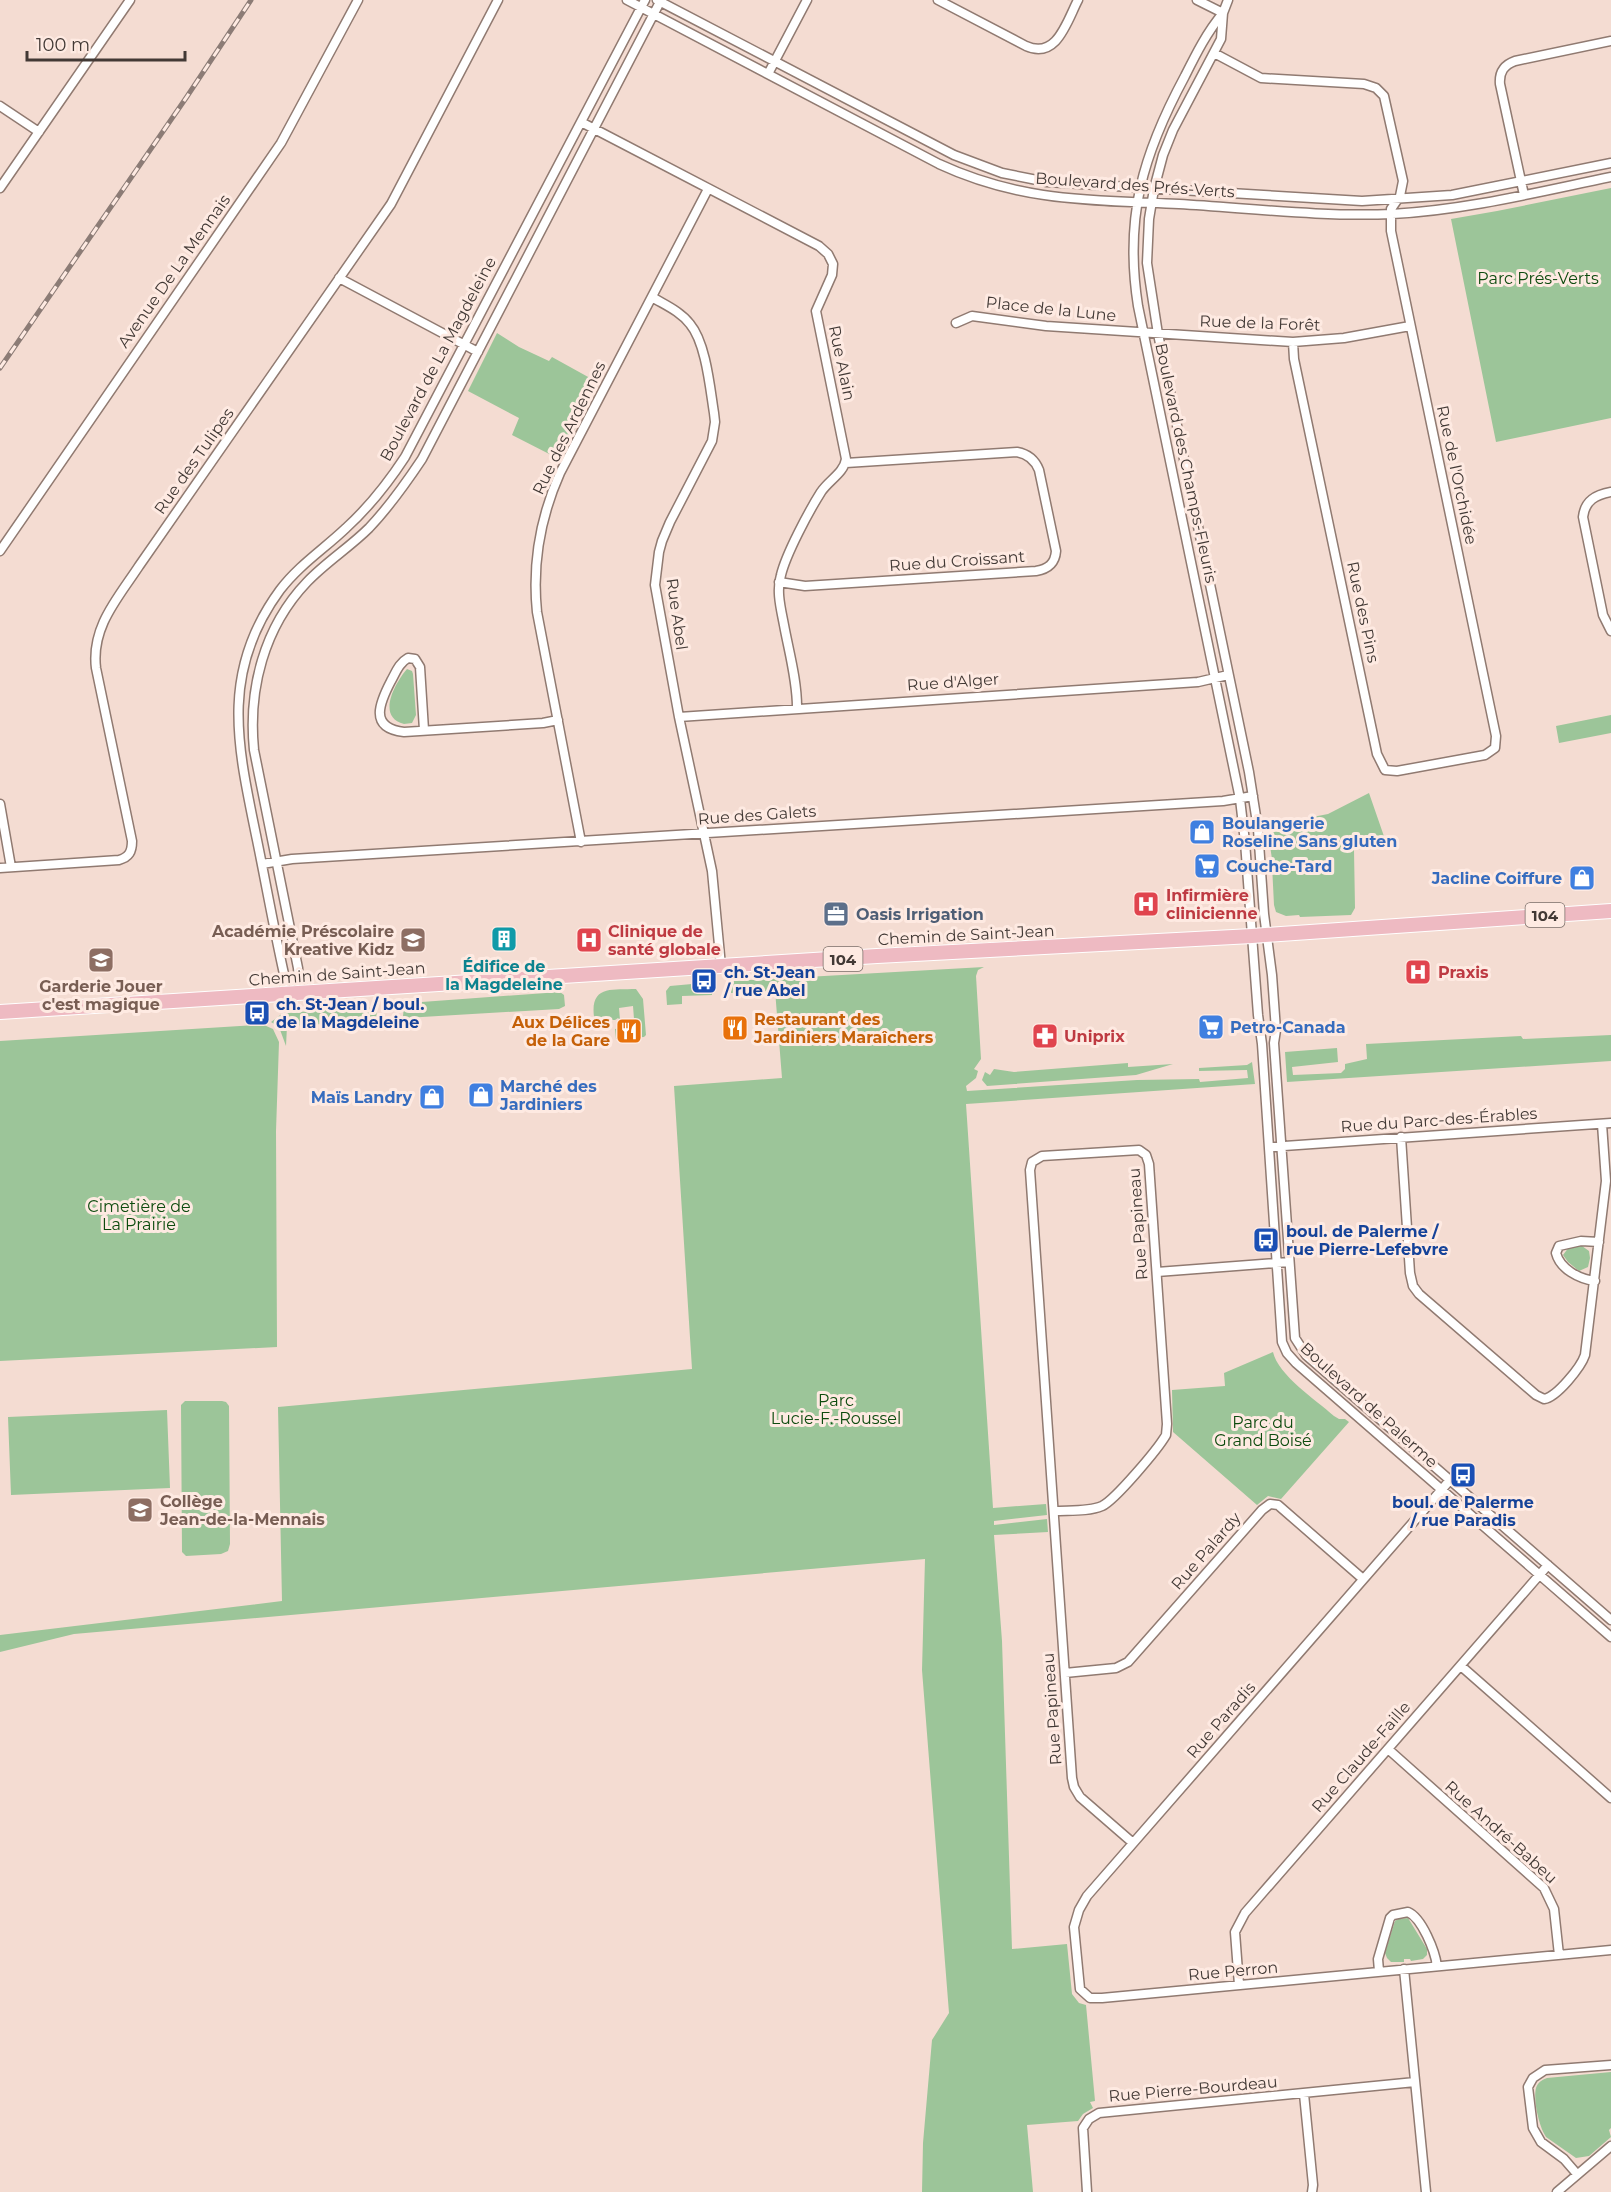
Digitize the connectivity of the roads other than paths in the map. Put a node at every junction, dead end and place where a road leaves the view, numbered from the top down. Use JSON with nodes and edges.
{"nodes":[{"id":1,"x":130,"y":0,"type":"edge"},
{"id":2,"x":358,"y":0,"type":"edge"},
{"id":3,"x":498,"y":0,"type":"edge"},
{"id":4,"x":627,"y":0,"type":"edge"},
{"id":5,"x":807,"y":0,"type":"edge"},
{"id":6,"x":938,"y":0,"type":"edge"},
{"id":7,"x":1078,"y":0,"type":"edge"},
{"id":8,"x":1197,"y":0,"type":"edge"},
{"id":9,"x":1228,"y":0,"type":"edge"},
{"id":10,"x":659,"y":1,"type":"edge"},
{"id":11,"x":643,"y":4,"type":"edge"},
{"id":12,"x":1223,"y":13,"type":"junction"},
{"id":13,"x":654,"y":14,"type":"junction"},
{"id":14,"x":1611,"y":41,"type":"edge"},
{"id":15,"x":1214,"y":53,"type":"junction"},
{"id":16,"x":774,"y":62,"type":"junction"},
{"id":17,"x":768,"y":74,"type":"junction"},
{"id":18,"x":0,"y":106,"type":"edge"},
{"id":19,"x":581,"y":122,"type":"junction"},
{"id":20,"x":594,"y":129,"type":"junction"},
{"id":21,"x":39,"y":132,"type":"junction"},
{"id":22,"x":1611,"y":163,"type":"edge"},
{"id":23,"x":1611,"y":177,"type":"edge"},
{"id":24,"x":1521,"y":182,"type":"junction"},
{"id":25,"x":0,"y":188,"type":"edge"},
{"id":26,"x":708,"y":189,"type":"junction"},
{"id":27,"x":1139,"y":189,"type":"junction"},
{"id":28,"x":1154,"y":189,"type":"junction"},
{"id":29,"x":1524,"y":195,"type":"junction"},
{"id":30,"x":1398,"y":200,"type":"junction"},
{"id":31,"x":1136,"y":203,"type":"junction"},
{"id":32,"x":1152,"y":203,"type":"junction"},
{"id":33,"x":1390,"y":214,"type":"junction"},
{"id":34,"x":339,"y":278,"type":"junction"},
{"id":35,"x":652,"y":297,"type":"junction"},
{"id":36,"x":956,"y":323,"type":"dead end"},
{"id":37,"x":1410,"y":326,"type":"junction"},
{"id":38,"x":1144,"y":333,"type":"junction"},
{"id":39,"x":1158,"y":334,"type":"junction"},
{"id":40,"x":1293,"y":342,"type":"junction"},
{"id":41,"x":464,"y":345,"type":"junction"},
{"id":42,"x":477,"y":352,"type":"junction"},
{"id":43,"x":846,"y":463,"type":"junction"},
{"id":44,"x":1611,"y":492,"type":"edge"},
{"id":45,"x":323,"y":547,"type":"junction"},
{"id":46,"x":0,"y":551,"type":"edge"},
{"id":47,"x":333,"y":559,"type":"junction"},
{"id":48,"x":779,"y":582,"type":"junction"},
{"id":49,"x":1611,"y":630,"type":"edge"},
{"id":50,"x":1228,"y":675,"type":"junction"},
{"id":51,"x":1215,"y":678,"type":"junction"},
{"id":52,"x":797,"y":707,"type":"junction"},
{"id":53,"x":679,"y":717,"type":"junction"},
{"id":54,"x":558,"y":720,"type":"junction"},
{"id":55,"x":424,"y":730,"type":"junction"},
{"id":56,"x":1496,"y":743,"type":"joint"},
{"id":57,"x":1253,"y":796,"type":"junction"},
{"id":58,"x":1240,"y":799,"type":"junction"},
{"id":59,"x":0,"y":804,"type":"edge"},
{"id":60,"x":704,"y":834,"type":"junction"},
{"id":61,"x":581,"y":842,"type":"junction"},
{"id":62,"x":277,"y":861,"type":"junction"},
{"id":63,"x":262,"y":864,"type":"junction"},
{"id":64,"x":11,"y":867,"type":"junction"},
{"id":65,"x":0,"y":868,"type":"edge"},
{"id":66,"x":1611,"y":911,"type":"edge"},
{"id":67,"x":1267,"y":934,"type":"junction"},
{"id":68,"x":1252,"y":936,"type":"junction"},
{"id":69,"x":721,"y":966,"type":"junction"},
{"id":70,"x":300,"y":993,"type":"junction"},
{"id":71,"x":285,"y":994,"type":"junction"},
{"id":72,"x":0,"y":1012,"type":"edge"},
{"id":73,"x":1607,"y":1123,"type":"edge"},
{"id":74,"x":1401,"y":1137,"type":"junction"},
{"id":75,"x":1282,"y":1146,"type":"junction"},
{"id":76,"x":1269,"y":1147,"type":"junction"},
{"id":77,"x":1599,"y":1242,"type":"junction"},
{"id":78,"x":1289,"y":1262,"type":"junction"},
{"id":79,"x":1276,"y":1263,"type":"junction"},
{"id":80,"x":1157,"y":1272,"type":"junction"},
{"id":81,"x":1594,"y":1281,"type":"junction"},
{"id":82,"x":1450,"y":1480,"type":"junction"},
{"id":83,"x":1441,"y":1489,"type":"junction"},
{"id":84,"x":1054,"y":1511,"type":"junction"},
{"id":85,"x":1548,"y":1565,"type":"junction"},
{"id":86,"x":1540,"y":1575,"type":"junction"},
{"id":87,"x":1363,"y":1579,"type":"junction"},
{"id":88,"x":1611,"y":1620,"type":"edge"},
{"id":89,"x":1611,"y":1637,"type":"edge"},
{"id":90,"x":1461,"y":1666,"type":"junction"},
{"id":91,"x":1065,"y":1673,"type":"junction"},
{"id":92,"x":1388,"y":1749,"type":"junction"},
{"id":93,"x":1611,"y":1798,"type":"edge"},
{"id":94,"x":1133,"y":1843,"type":"junction"},
{"id":95,"x":1611,"y":1950,"type":"edge"},
{"id":96,"x":1559,"y":1955,"type":"junction"},
{"id":97,"x":1437,"y":1966,"type":"junction"},
{"id":98,"x":1404,"y":1969,"type":"junction"},
{"id":99,"x":1379,"y":1971,"type":"junction"},
{"id":100,"x":1239,"y":1985,"type":"junction"},
{"id":101,"x":1090,"y":1998,"type":"joint"},
{"id":102,"x":1611,"y":2065,"type":"edge"},
{"id":103,"x":1415,"y":2082,"type":"junction"},
{"id":104,"x":1304,"y":2094,"type":"junction"},
{"id":105,"x":1611,"y":2146,"type":"edge"},
{"id":106,"x":1577,"y":2174,"type":"junction"},
{"id":107,"x":1087,"y":2192,"type":"edge"},
{"id":108,"x":1311,"y":2192,"type":"edge"},
{"id":109,"x":1426,"y":2192,"type":"edge"},
{"id":110,"x":1557,"y":2192,"type":"edge"}],
"edges":[{"from":1,"to":21,"type":"street"},
{"from":2,"to":46,"type":"street","name":"Avenue De La Mennais"},
{"from":3,"to":34,"type":"street","name":"Rue des Tulipes"},
{"from":4,"to":11,"type":"street","name":"Boulevard des Prés-Verts"},
{"from":5,"to":16,"type":"street"},
{"from":6,"to":7,"type":"street"},
{"from":8,"to":12,"type":"street"},
{"from":9,"to":12,"type":"street","name":"Boulevard des Champs-Fleuris"},
{"from":10,"to":13,"type":"street","name":"Boulevard de La Magdeleine"},
{"from":10,"to":16,"type":"street","name":"Boulevard des Prés-Verts"},
{"from":11,"to":13,"type":"street","name":"Boulevard des Prés-Verts"},
{"from":11,"to":19,"type":"street","name":"Boulevard de La Magdeleine"},
{"from":12,"to":15,"type":"street","name":"Boulevard des Champs-Fleuris"},
{"from":12,"to":27,"type":"street","name":"Boulevard des Champs-Fleuris"},
{"from":13,"to":17,"type":"street","name":"Boulevard des Prés-Verts"},
{"from":13,"to":20,"type":"street","name":"Boulevard de La Magdeleine"},
{"from":14,"to":24,"type":"street"},
{"from":15,"to":28,"type":"street","name":"Boulevard des Champs-Fleuris"},
{"from":15,"to":30,"type":"street"},
{"from":16,"to":17,"type":"street"},
{"from":16,"to":27,"type":"street","name":"Boulevard des Prés-Verts"},
{"from":17,"to":31,"type":"street","name":"Boulevard des Prés-Verts"},
{"from":18,"to":21,"type":"street"},
{"from":19,"to":20,"type":"street","name":"Rue Alain"},
{"from":19,"to":41,"type":"street","name":"Boulevard de La Magdeleine"},
{"from":20,"to":26,"type":"street","name":"Rue Alain"},
{"from":20,"to":42,"type":"street","name":"Boulevard de La Magdeleine"},
{"from":21,"to":25,"type":"street"},
{"from":22,"to":24,"type":"street","name":"Boulevard des Prés-Verts"},
{"from":23,"to":29,"type":"street","name":"Boulevard des Prés-Verts"},
{"from":24,"to":29,"type":"street"},
{"from":24,"to":30,"type":"street","name":"Boulevard des Prés-Verts"},
{"from":26,"to":35,"type":"street","name":"Rue des Ardennes"},
{"from":26,"to":43,"type":"street","name":"Rue Alain"},
{"from":27,"to":28,"type":"street","name":"Boulevard des Prés-Verts"},
{"from":27,"to":31,"type":"street","name":"Boulevard des Champs-Fleuris"},
{"from":28,"to":30,"type":"street","name":"Boulevard des Prés-Verts"},
{"from":28,"to":32,"type":"street","name":"Boulevard des Champs-Fleuris"},
{"from":29,"to":33,"type":"street","name":"Boulevard des Prés-Verts"},
{"from":30,"to":33,"type":"street"},
{"from":31,"to":32,"type":"street","name":"Boulevard des Prés-Verts"},
{"from":31,"to":38,"type":"street","name":"Boulevard des Champs-Fleuris"},
{"from":32,"to":33,"type":"street","name":"Boulevard des Prés-Verts"},
{"from":32,"to":39,"type":"street","name":"Boulevard des Champs-Fleuris"},
{"from":33,"to":37,"type":"street","name":"Rue de l'Orchidée"},
{"from":34,"to":41,"type":"street"},
{"from":34,"to":64,"type":"street","name":"Rue des Tulipes"},
{"from":35,"to":53,"type":"street","name":"Rue Abel"},
{"from":35,"to":54,"type":"street","name":"Rue des Ardennes"},
{"from":36,"to":38,"type":"street","name":"Place de la Lune"},
{"from":37,"to":40,"type":"street","name":"Rue de la Forêt"},
{"from":37,"to":56,"type":"street","name":"Rue de l'Orchidée"},
{"from":38,"to":39,"type":"street","name":"Rue de la Forêt"},
{"from":38,"to":51,"type":"street","name":"Boulevard des Champs-Fleuris"},
{"from":39,"to":40,"type":"street","name":"Rue de la Forêt"},
{"from":39,"to":50,"type":"street","name":"Boulevard des Champs-Fleuris"},
{"from":40,"to":56,"type":"street","name":"Rue des Pins"},
{"from":41,"to":42,"type":"street"},
{"from":41,"to":45,"type":"street","name":"Boulevard de La Magdeleine"},
{"from":42,"to":47,"type":"street","name":"Boulevard de La Magdeleine"},
{"from":43,"to":48,"type":"street"},
{"from":43,"to":48,"type":"street","name":"Rue du Croissant"},
{"from":44,"to":49,"type":"street"},
{"from":45,"to":47,"type":"street"},
{"from":45,"to":63,"type":"street","name":"Boulevard de La Magdeleine"},
{"from":47,"to":62,"type":"street","name":"Boulevard de La Magdeleine"},
{"from":48,"to":52,"type":"street"},
{"from":50,"to":51,"type":"street","name":"Rue d'Alger"},
{"from":50,"to":57,"type":"street","name":"Boulevard des Champs-Fleuris"},
{"from":51,"to":52,"type":"street","name":"Rue d'Alger"},
{"from":51,"to":58,"type":"street","name":"Boulevard des Champs-Fleuris"},
{"from":52,"to":53,"type":"street","name":"Rue d'Alger"},
{"from":53,"to":60,"type":"street","name":"Rue Abel"},
{"from":54,"to":55,"type":"street"},
{"from":54,"to":61,"type":"street","name":"Rue des Ardennes"},
{"from":55,"to":55,"type":"street"},
{"from":57,"to":58,"type":"street","name":"Rue des Galets"},
{"from":57,"to":67,"type":"street","name":"Boulevard des Champs-Fleuris"},
{"from":58,"to":60,"type":"street","name":"Rue des Galets"},
{"from":58,"to":68,"type":"street","name":"Boulevard des Champs-Fleuris"},
{"from":59,"to":64,"type":"street"},
{"from":60,"to":61,"type":"street","name":"Rue des Galets"},
{"from":60,"to":69,"type":"street","name":"Rue Abel"},
{"from":61,"to":62,"type":"street","name":"Rue des Galets"},
{"from":62,"to":63,"type":"street","name":"Rue des Galets"},
{"from":62,"to":70,"type":"street","name":"Boulevard de La Magdeleine"},
{"from":63,"to":71,"type":"street","name":"Boulevard de La Magdeleine"},
{"from":64,"to":65,"type":"street","name":"Rue des Tulipes"},
{"from":66,"to":67,"type":"main road","name":"Chemin de Saint-Jean","number":"104"},
{"from":67,"to":68,"type":"main road","name":"Chemin de Saint-Jean","number":"104"},
{"from":67,"to":75,"type":"street","name":"Boulevard de Palerme"},
{"from":68,"to":69,"type":"main road","name":"Chemin de Saint-Jean","number":"104"},
{"from":68,"to":76,"type":"street","name":"Boulevard de Palerme"},
{"from":69,"to":70,"type":"main road","name":"Chemin de Saint-Jean","number":"104"},
{"from":70,"to":71,"type":"main road","name":"Chemin de Saint-Jean","number":"104"},
{"from":71,"to":72,"type":"main road","name":"Chemin de Saint-Jean","number":"104"},
{"from":73,"to":74,"type":"street","name":"Rue du Parc-des-Érables"},
{"from":73,"to":77,"type":"street"},
{"from":74,"to":75,"type":"street","name":"Rue du Parc-des-Érables"},
{"from":74,"to":81,"type":"street"},
{"from":75,"to":76,"type":"street","name":"Rue du Parc-des-Érables"},
{"from":75,"to":78,"type":"street","name":"Boulevard de Palerme"},
{"from":76,"to":79,"type":"street","name":"Boulevard de Palerme"},
{"from":77,"to":81,"type":"street"},
{"from":77,"to":81,"type":"street"},
{"from":78,"to":79,"type":"street"},
{"from":78,"to":82,"type":"street","name":"Boulevard de Palerme"},
{"from":79,"to":80,"type":"street"},
{"from":79,"to":83,"type":"street","name":"Boulevard de Palerme"},
{"from":80,"to":84,"type":"street","name":"Rue Papineau"},
{"from":80,"to":84,"type":"street","name":"Rue Papineau"},
{"from":82,"to":83,"type":"street","name":"Rue Paradis"},
{"from":82,"to":85,"type":"street","name":"Boulevard de Palerme"},
{"from":83,"to":86,"type":"street","name":"Boulevard de Palerme"},
{"from":83,"to":87,"type":"street","name":"Rue Paradis"},
{"from":84,"to":91,"type":"street","name":"Rue Papineau"},
{"from":85,"to":86,"type":"street","name":"Rue Claude-Faille"},
{"from":85,"to":88,"type":"street","name":"Boulevard de Palerme"},
{"from":86,"to":89,"type":"street","name":"Boulevard de Palerme"},
{"from":86,"to":90,"type":"street","name":"Rue Claude-Faille"},
{"from":87,"to":91,"type":"street","name":"Rue Palardy"},
{"from":87,"to":94,"type":"street","name":"Rue Paradis"},
{"from":90,"to":92,"type":"street","name":"Rue Claude-Faille"},
{"from":90,"to":93,"type":"street"},
{"from":91,"to":94,"type":"street","name":"Rue Papineau"},
{"from":92,"to":96,"type":"street","name":"Rue André-Babeu"},
{"from":92,"to":100,"type":"street","name":"Rue Claude-Faille"},
{"from":94,"to":101,"type":"street","name":"Rue Paradis"},
{"from":95,"to":96,"type":"street","name":"Rue Perron"},
{"from":96,"to":97,"type":"street","name":"Rue Perron"},
{"from":97,"to":98,"type":"street","name":"Rue Perron"},
{"from":97,"to":99,"type":"street"},
{"from":98,"to":99,"type":"street","name":"Rue Perron"},
{"from":98,"to":103,"type":"street"},
{"from":99,"to":100,"type":"street","name":"Rue Perron"},
{"from":100,"to":101,"type":"street","name":"Rue Perron"},
{"from":102,"to":106,"type":"street"},
{"from":103,"to":104,"type":"street","name":"Rue Pierre-Bourdeau"},
{"from":103,"to":109,"type":"street"},
{"from":104,"to":107,"type":"street","name":"Rue Pierre-Bourdeau"},
{"from":104,"to":108,"type":"street"},
{"from":105,"to":106,"type":"street"},
{"from":106,"to":110,"type":"street"}]}
